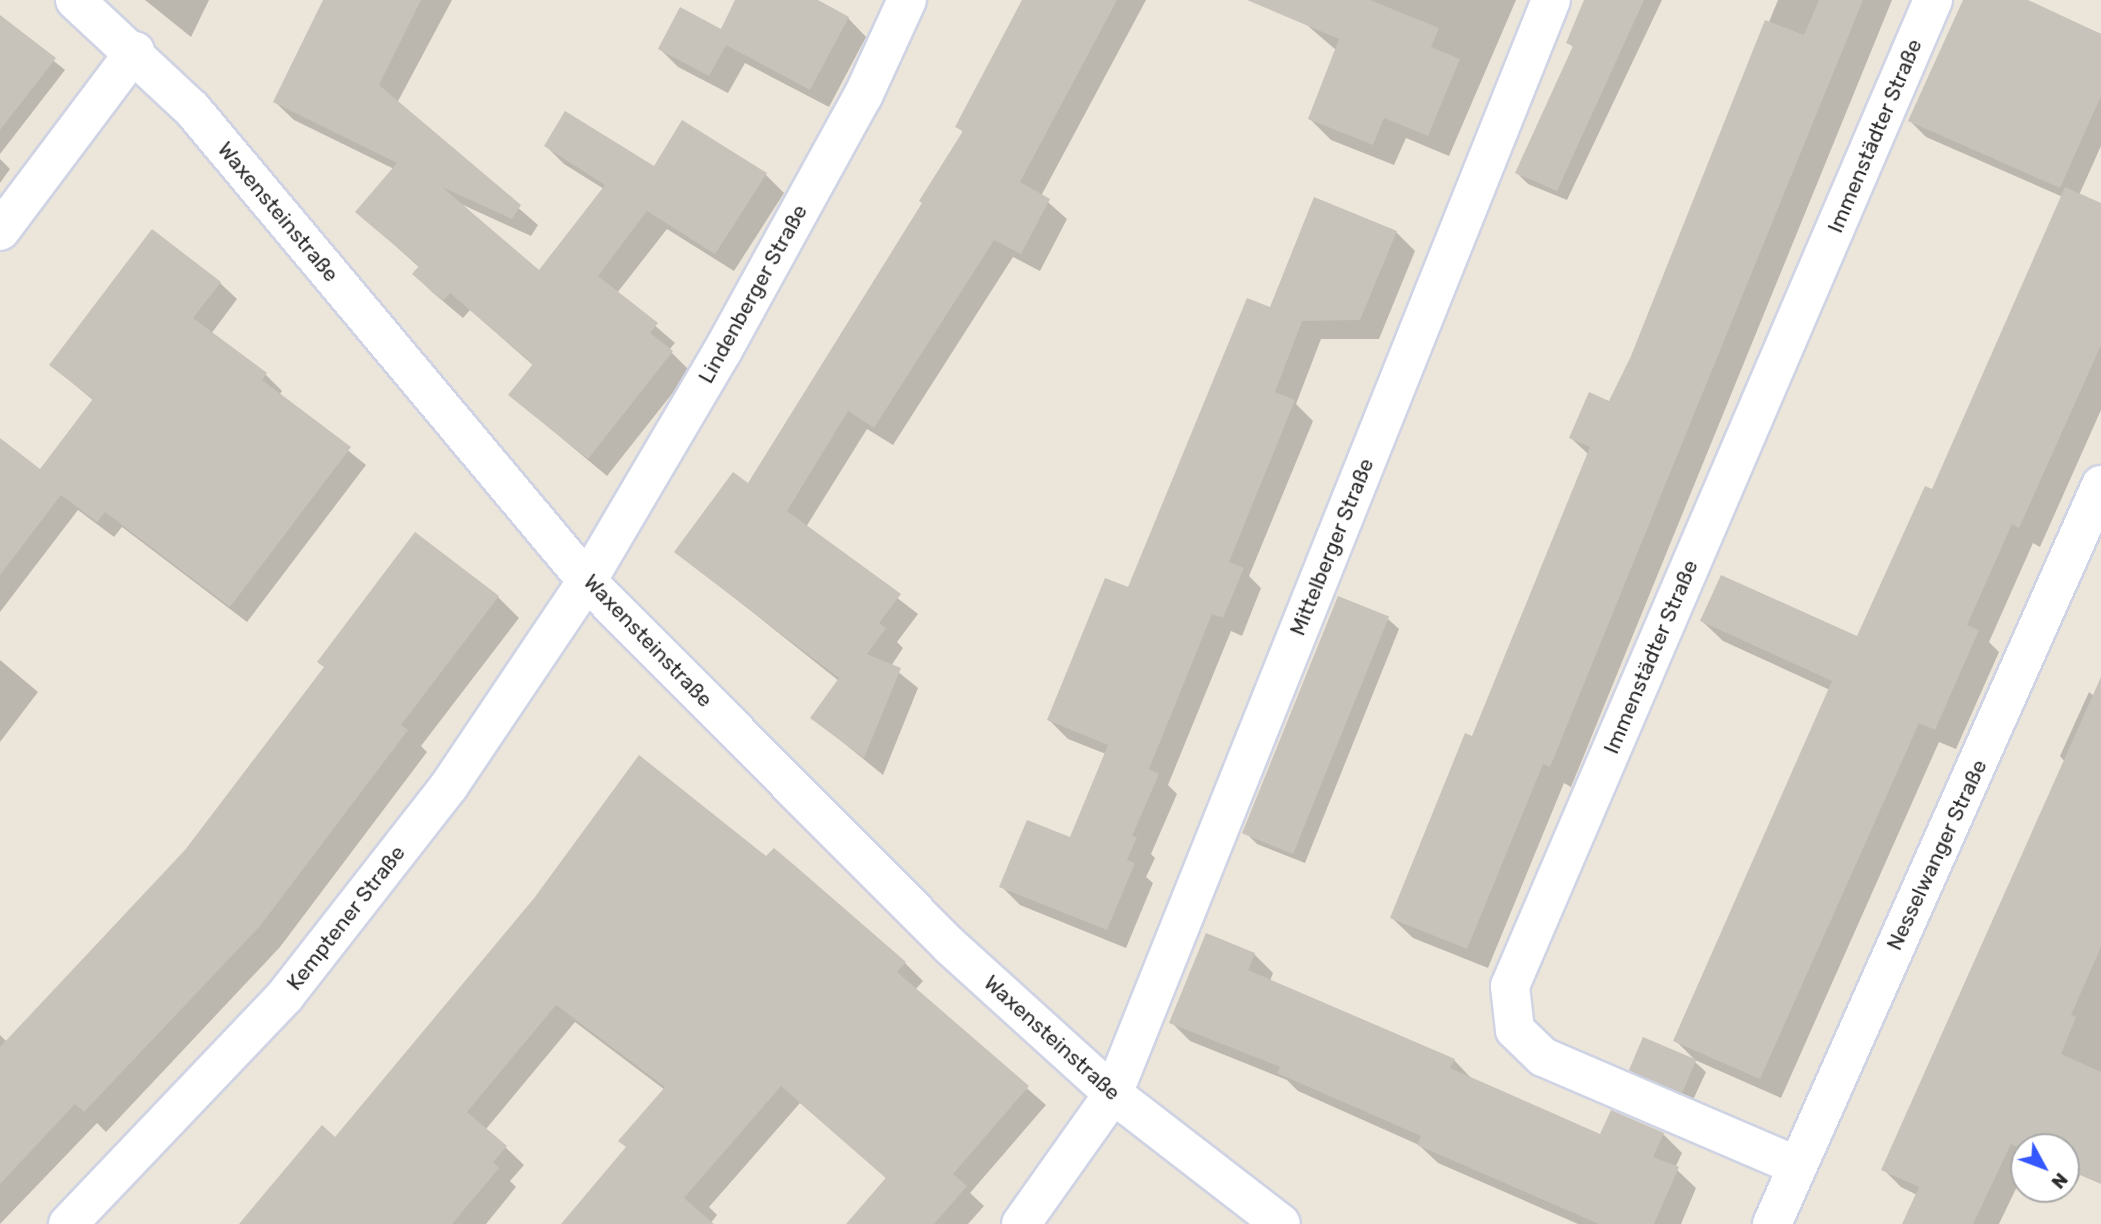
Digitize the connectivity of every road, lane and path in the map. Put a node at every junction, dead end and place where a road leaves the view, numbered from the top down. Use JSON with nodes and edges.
{"nodes":[{"id":1,"x":75,"y":0,"type":"edge"},
{"id":2,"x":907,"y":0,"type":"edge"},
{"id":3,"x":1550,"y":0,"type":"edge"},
{"id":4,"x":1933,"y":0,"type":"edge"},
{"id":5,"x":135,"y":51,"type":"junction"},
{"id":6,"x":0,"y":231,"type":"edge"},
{"id":7,"x":2101,"y":485,"type":"edge"},
{"id":8,"x":587,"y":581,"type":"junction"},
{"id":9,"x":1113,"y":1094,"type":"junction"},
{"id":10,"x":1795,"y":1165,"type":"junction"},
{"id":11,"x":68,"y":1224,"type":"edge"},
{"id":12,"x":1021,"y":1224,"type":"edge"},
{"id":13,"x":1280,"y":1224,"type":"edge"},
{"id":14,"x":1772,"y":1224,"type":"edge"}],
"edges":[{"from":1,"to":5,"type":"street","name":"Waxensteinstraße"},
{"from":2,"to":8,"type":"street","name":"Lindenberger Straße"},
{"from":3,"to":9,"type":"street","name":"Mittelberger Straße"},
{"from":4,"to":10,"type":"street","name":"Immenstädter Straße"},
{"from":5,"to":6,"type":"street"},
{"from":5,"to":8,"type":"street","name":"Waxensteinstraße"},
{"from":7,"to":10,"type":"street","name":"Nesselwanger Straße"},
{"from":8,"to":9,"type":"street","name":"Waxensteinstraße"},
{"from":8,"to":11,"type":"street","name":"Kemptener Straße"},
{"from":9,"to":12,"type":"street","name":"Mittelberger Straße"},
{"from":9,"to":13,"type":"street","name":"Waxensteinstraße"},
{"from":10,"to":14,"type":"street","name":"Nesselwanger Straße"}]}
